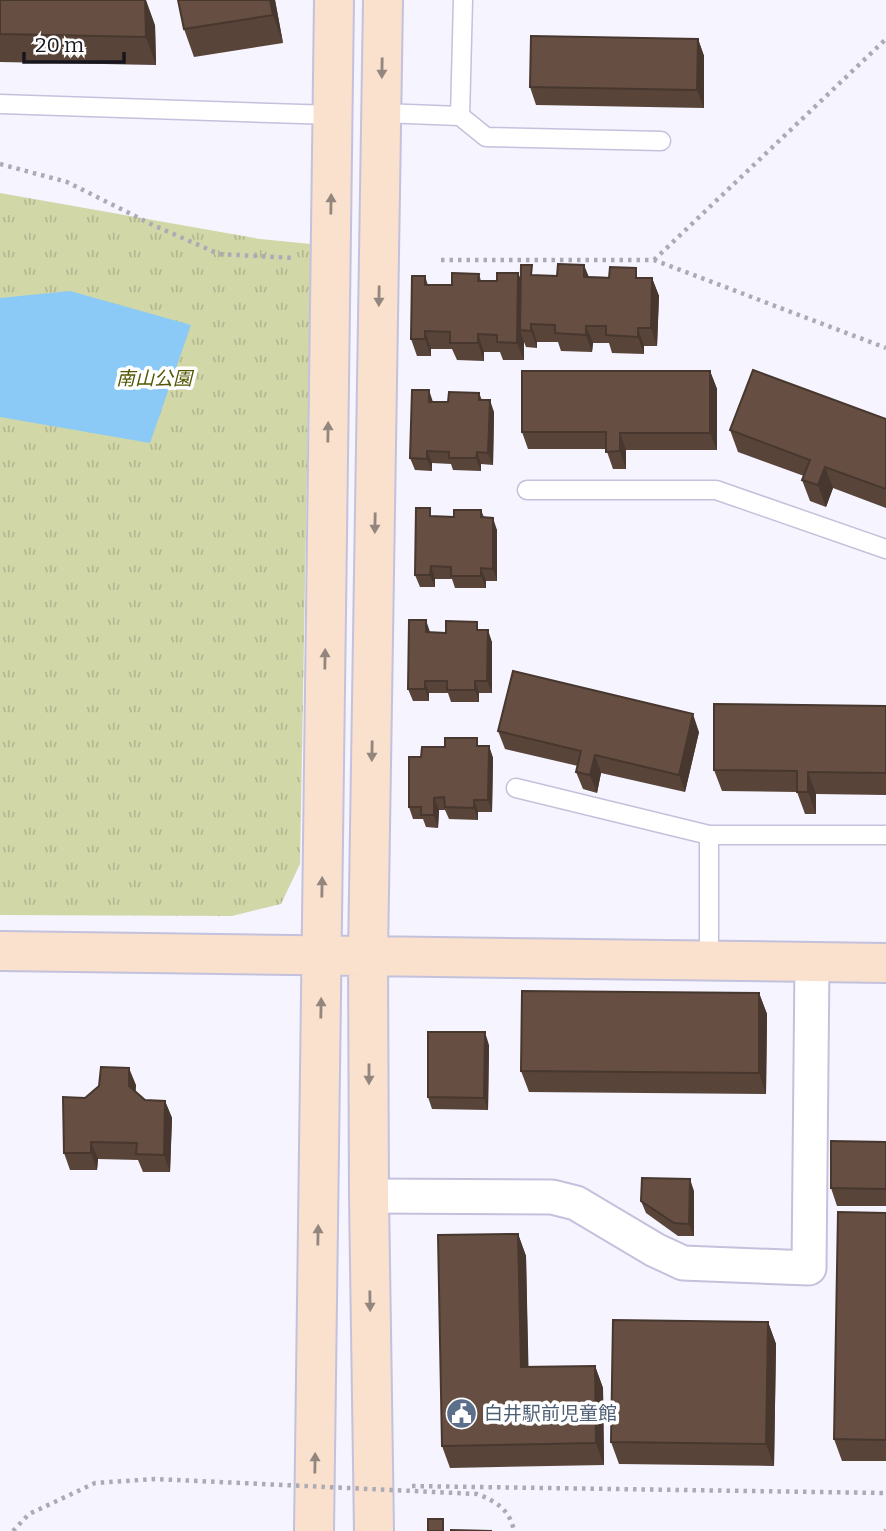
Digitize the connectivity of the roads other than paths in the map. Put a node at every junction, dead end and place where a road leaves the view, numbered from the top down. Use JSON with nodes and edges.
{"nodes":[{"id":1,"x":334,"y":0,"type":"edge"},
{"id":2,"x":383,"y":0,"type":"edge"},
{"id":3,"x":463,"y":0,"type":"edge"},
{"id":4,"x":0,"y":104,"type":"edge"},
{"id":5,"x":382,"y":113,"type":"junction"},
{"id":6,"x":333,"y":115,"type":"junction"},
{"id":7,"x":460,"y":116,"type":"junction"},
{"id":8,"x":661,"y":141,"type":"dead end"},
{"id":9,"x":527,"y":490,"type":"dead end"},
{"id":10,"x":886,"y":549,"type":"edge"},
{"id":11,"x":516,"y":788,"type":"dead end"},
{"id":12,"x":709,"y":835,"type":"junction"},
{"id":13,"x":886,"y":835,"type":"edge"},
{"id":14,"x":0,"y":951,"type":"edge"},
{"id":15,"x":321,"y":955,"type":"junction"},
{"id":16,"x":368,"y":956,"type":"junction"},
{"id":17,"x":709,"y":961,"type":"junction"},
{"id":18,"x":812,"y":962,"type":"junction"},
{"id":19,"x":886,"y":963,"type":"edge"},
{"id":20,"x":369,"y":1196,"type":"junction"},
{"id":21,"x":314,"y":1531,"type":"edge"},
{"id":22,"x":374,"y":1531,"type":"edge"}],
"edges":[{"from":1,"to":6,"type":"street"},
{"from":2,"to":5,"type":"street","one_way":true},
{"from":3,"to":7,"type":"lane"},
{"from":4,"to":6,"type":"lane"},
{"from":5,"to":7,"type":"lane"},
{"from":5,"to":16,"type":"street","one_way":true},
{"from":15,"to":6,"type":"street","one_way":true},
{"from":7,"to":8,"type":"lane"},
{"from":9,"to":10,"type":"lane"},
{"from":11,"to":12,"type":"lane"},
{"from":12,"to":13,"type":"lane"},
{"from":12,"to":17,"type":"lane"},
{"from":14,"to":15,"type":"street"},
{"from":15,"to":16,"type":"street"},
{"from":21,"to":15,"type":"street","one_way":true},
{"from":16,"to":17,"type":"street"},
{"from":16,"to":20,"type":"street","one_way":true},
{"from":17,"to":18,"type":"street"},
{"from":18,"to":19,"type":"street"},
{"from":18,"to":20,"type":"street"},
{"from":20,"to":22,"type":"street","one_way":true}]}
